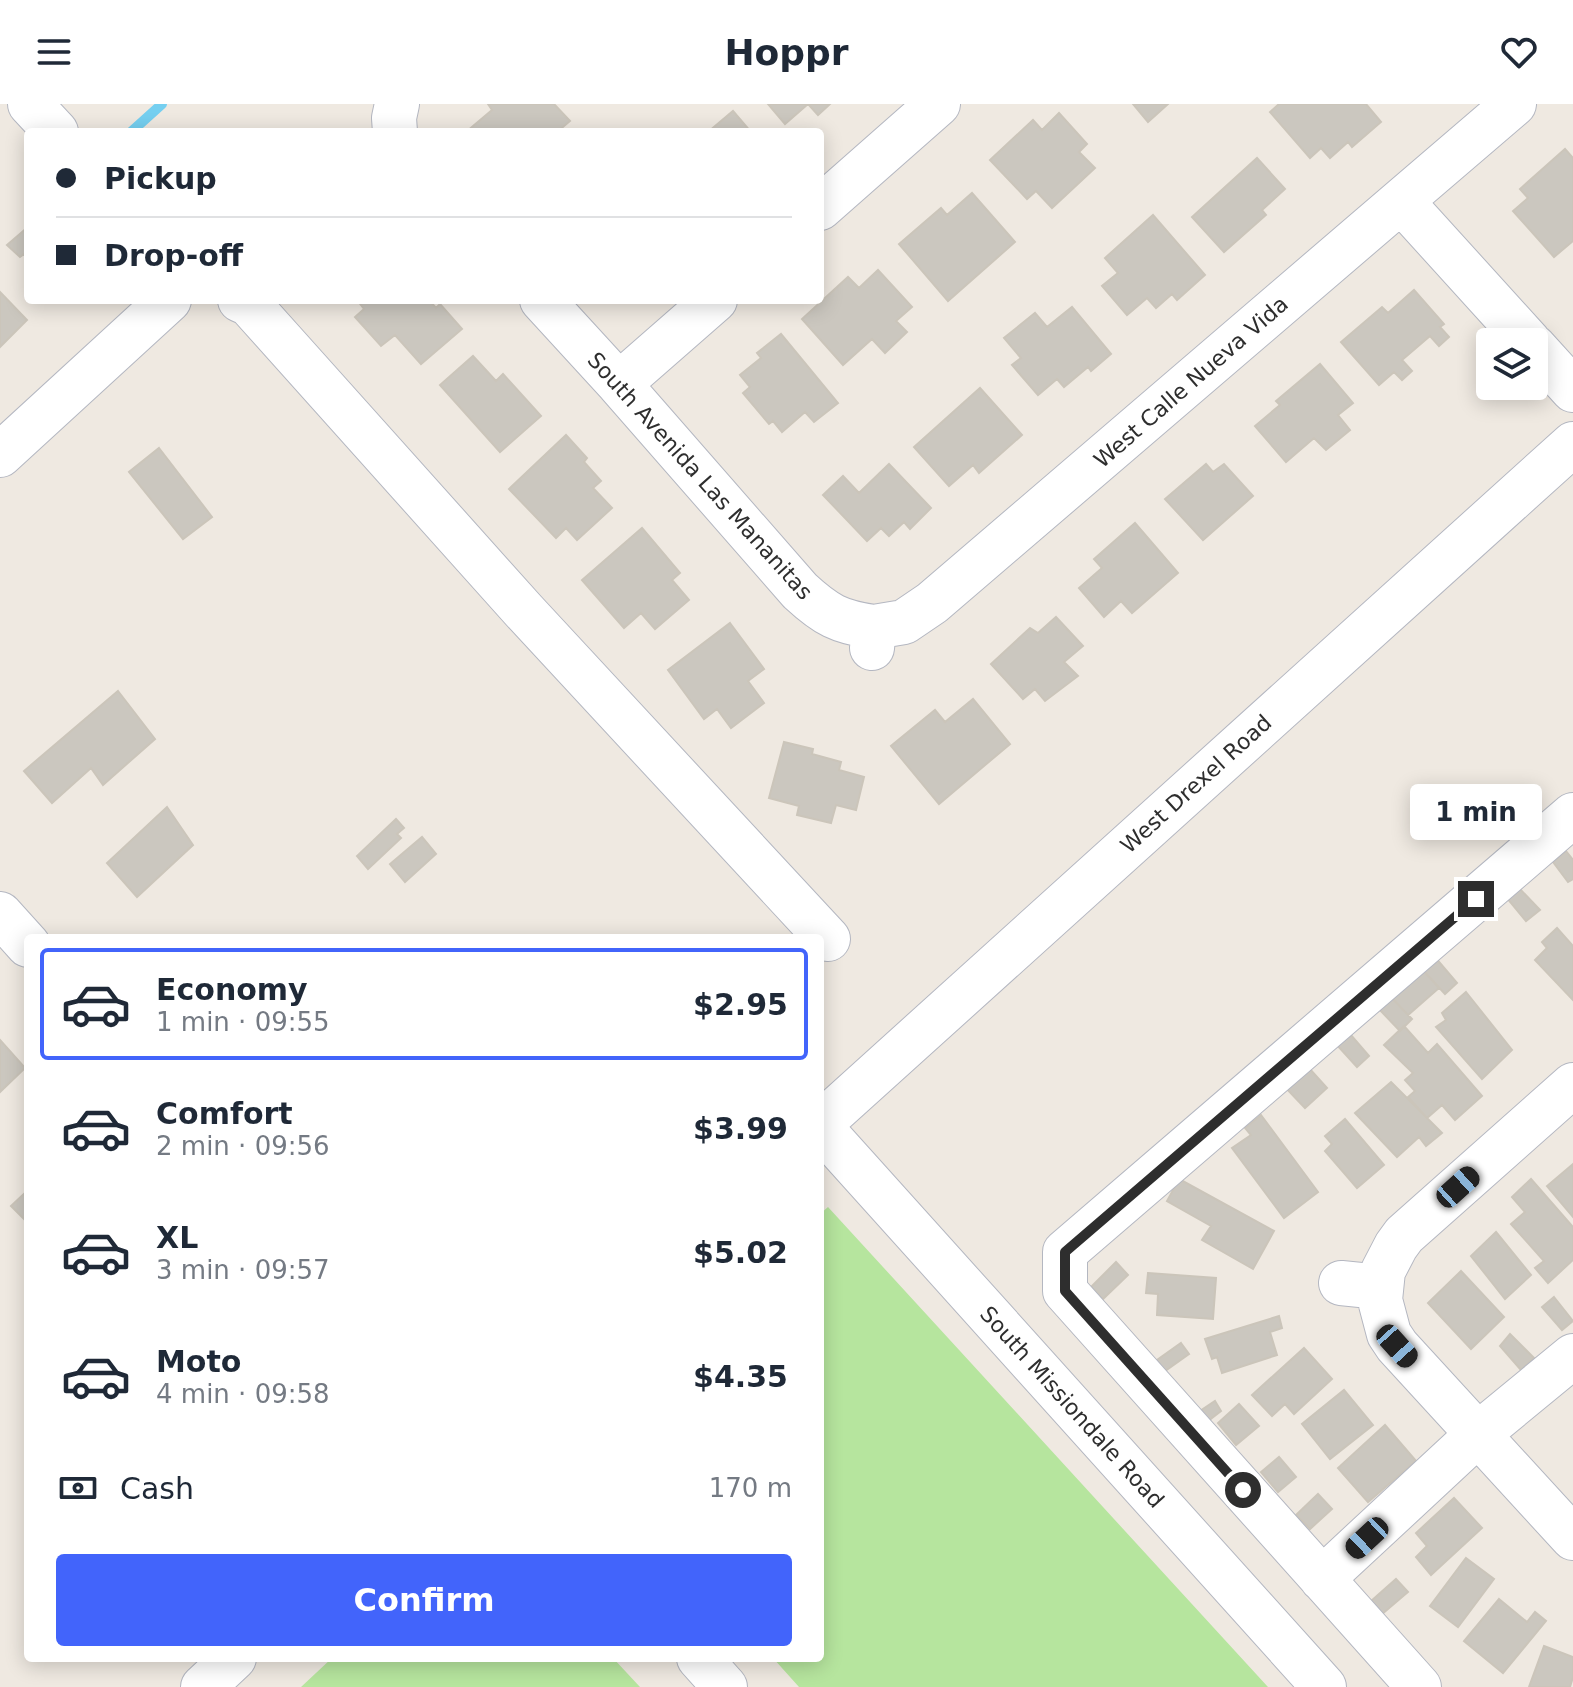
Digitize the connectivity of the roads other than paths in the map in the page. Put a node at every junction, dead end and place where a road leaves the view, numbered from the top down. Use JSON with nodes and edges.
{"nodes":[{"id":1,"x":938,"y":104,"type":"edge"},
{"id":2,"x":1514,"y":104,"type":"edge"},
{"id":3,"x":1402,"y":202,"type":"junction"},
{"id":4,"x":824,"y":204,"type":"edge"},
{"id":5,"x":165,"y":304,"type":"edge"},
{"id":6,"x":249,"y":304,"type":"edge"},
{"id":7,"x":546,"y":304,"type":"edge"},
{"id":8,"x":710,"y":304,"type":"edge"},
{"id":9,"x":1516,"y":328,"type":"edge"},
{"id":10,"x":1548,"y":362,"type":"edge"},
{"id":11,"x":619,"y":384,"type":"junction"},
{"id":12,"x":1573,"y":390,"type":"edge"},
{"id":13,"x":1573,"y":444,"type":"edge"},
{"id":14,"x":0,"y":455,"type":"edge"},
{"id":15,"x":873,"y":637,"type":"joint"},
{"id":16,"x":1573,"y":815,"type":"edge"},
{"id":17,"x":823,"y":934,"type":"edge"},
{"id":18,"x":824,"y":935,"type":"edge"},
{"id":19,"x":828,"y":939,"type":"dead end"},
{"id":20,"x":1573,"y":1085,"type":"edge"},
{"id":21,"x":824,"y":1121,"type":"edge"},
{"id":22,"x":824,"y":1129,"type":"edge"},
{"id":23,"x":1573,"y":1356,"type":"edge"},
{"id":24,"x":1477,"y":1435,"type":"junction"},
{"id":25,"x":1573,"y":1538,"type":"edge"},
{"id":26,"x":1322,"y":1579,"type":"junction"},
{"id":27,"x":230,"y":1662,"type":"edge"},
{"id":28,"x":703,"y":1662,"type":"edge"},
{"id":29,"x":203,"y":1687,"type":"edge"},
{"id":30,"x":725,"y":1687,"type":"edge"},
{"id":31,"x":1324,"y":1687,"type":"edge"},
{"id":32,"x":1419,"y":1687,"type":"edge"}],
"edges":[{"from":1,"to":4,"type":"street"},
{"from":2,"to":3,"type":"street","name":"West Calle Nueva Vida"},
{"from":3,"to":9,"type":"street"},
{"from":3,"to":15,"type":"street","name":"West Calle Nueva Vida"},
{"from":5,"to":14,"type":"street"},
{"from":6,"to":17,"type":"street"},
{"from":7,"to":11,"type":"street","name":"South Avenida Las Mananitas"},
{"from":8,"to":11,"type":"street"},
{"from":10,"to":12,"type":"street"},
{"from":11,"to":15,"type":"street","name":"South Avenida Las Mananitas"},
{"from":13,"to":21,"type":"street","name":"West Drexel Road"},
{"from":16,"to":26,"type":"street"},
{"from":18,"to":19,"type":"street"},
{"from":20,"to":24,"type":"street"},
{"from":22,"to":31,"type":"street","name":"South Missiondale Road"},
{"from":23,"to":24,"type":"street"},
{"from":24,"to":25,"type":"street"},
{"from":24,"to":26,"type":"street"},
{"from":26,"to":32,"type":"street"},
{"from":27,"to":29,"type":"street"},
{"from":28,"to":30,"type":"street"}]}
